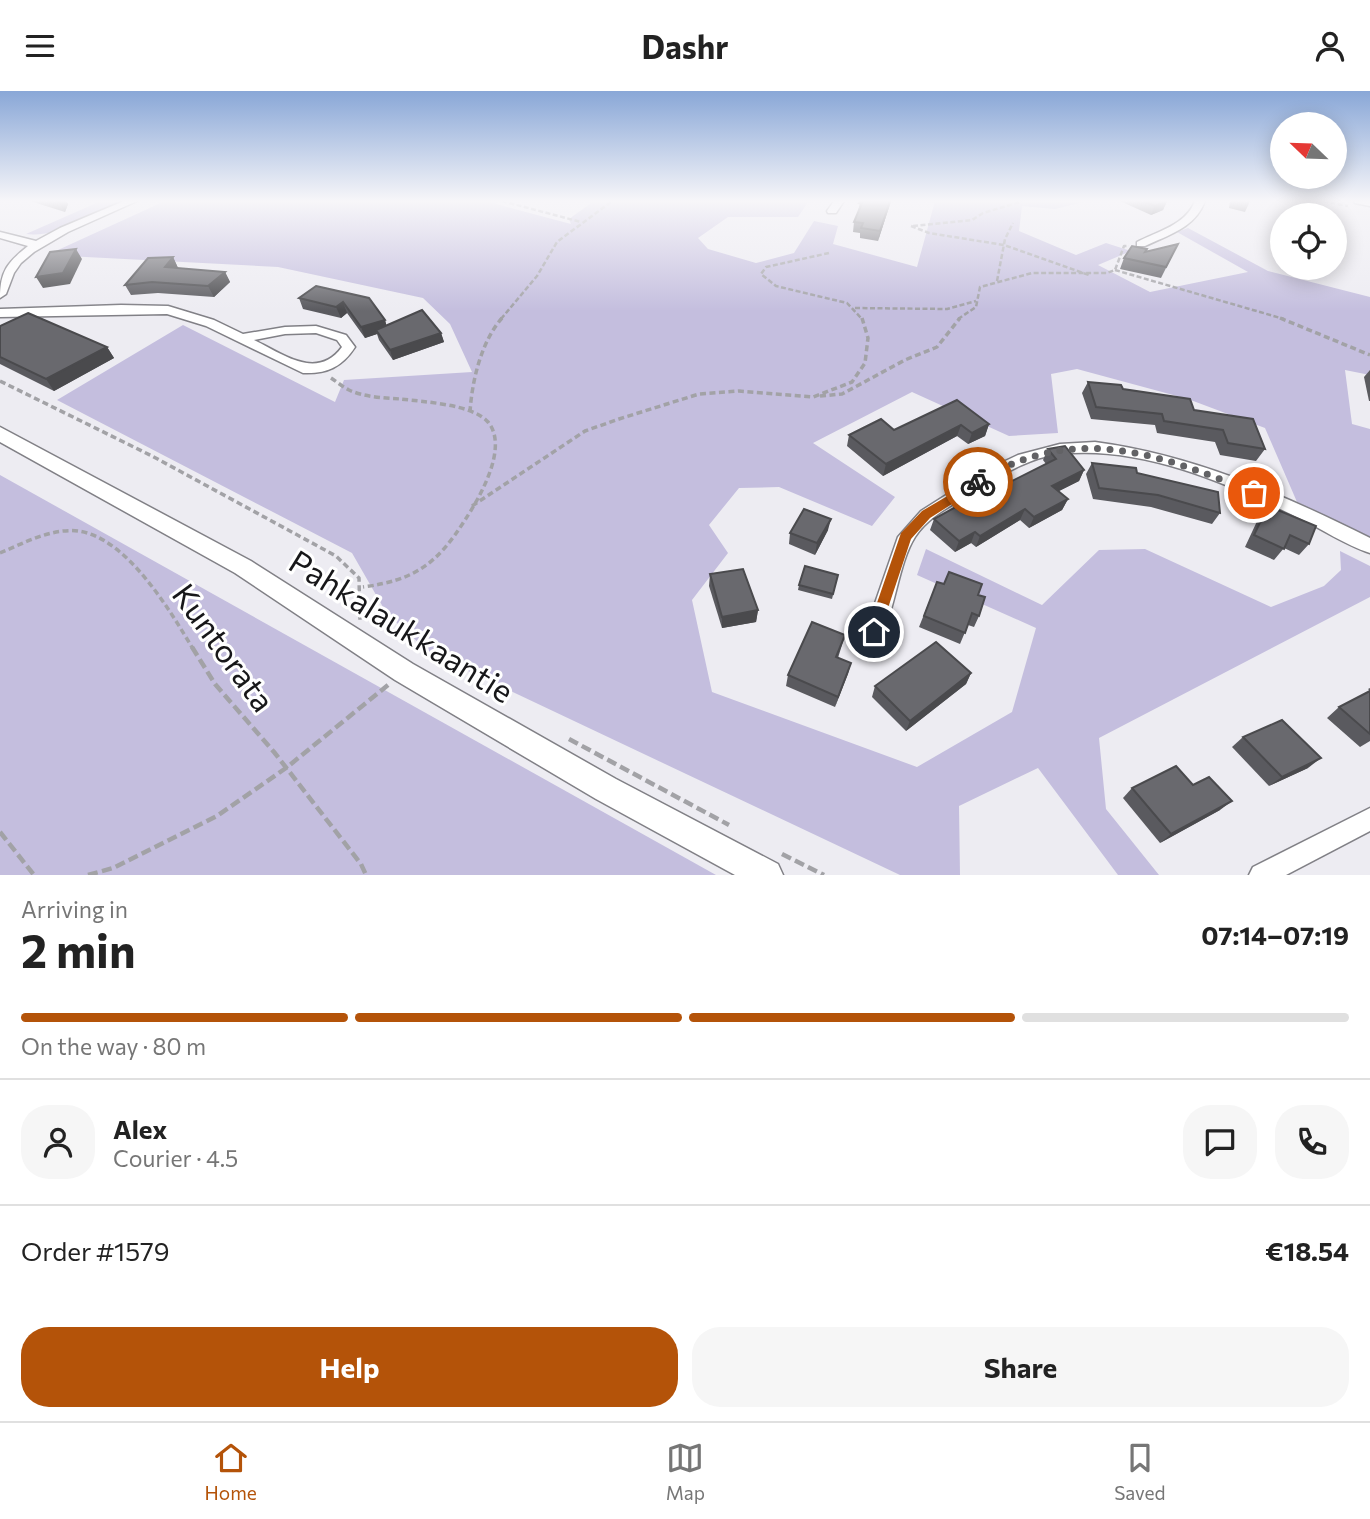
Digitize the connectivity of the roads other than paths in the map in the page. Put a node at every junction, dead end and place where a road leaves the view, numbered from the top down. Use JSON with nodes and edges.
{"nodes":[{"id":1,"x":10,"y":238,"type":"edge"},
{"id":2,"x":54,"y":238,"type":"edge"},
{"id":3,"x":1154,"y":238,"type":"edge"},
{"id":4,"x":1141,"y":244,"type":"road end"},
{"id":5,"x":38,"y":245,"type":"junction"},
{"id":6,"x":0,"y":294,"type":"edge"},
{"id":7,"x":0,"y":313,"type":"edge"},
{"id":8,"x":244,"y":338,"type":"junction"},
{"id":9,"x":0,"y":434,"type":"edge"},
{"id":10,"x":1370,"y":546,"type":"edge"},
{"id":11,"x":874,"y":632,"type":"dead end"},
{"id":12,"x":1370,"y":819,"type":"edge"},
{"id":13,"x":772,"y":863,"type":"edge"},
{"id":14,"x":1261,"y":875,"type":"edge"}],
"edges":[{"from":1,"to":5,"type":"street"},
{"from":2,"to":5,"type":"street"},
{"from":3,"to":4,"type":"street"},
{"from":5,"to":6,"type":"street"},
{"from":7,"to":8,"type":"street"},
{"from":8,"to":8,"type":"street"},
{"from":9,"to":13,"type":"street","name":"Pahkalaukkaantie"},
{"from":10,"to":11,"type":"street"},
{"from":12,"to":14,"type":"street"}]}
